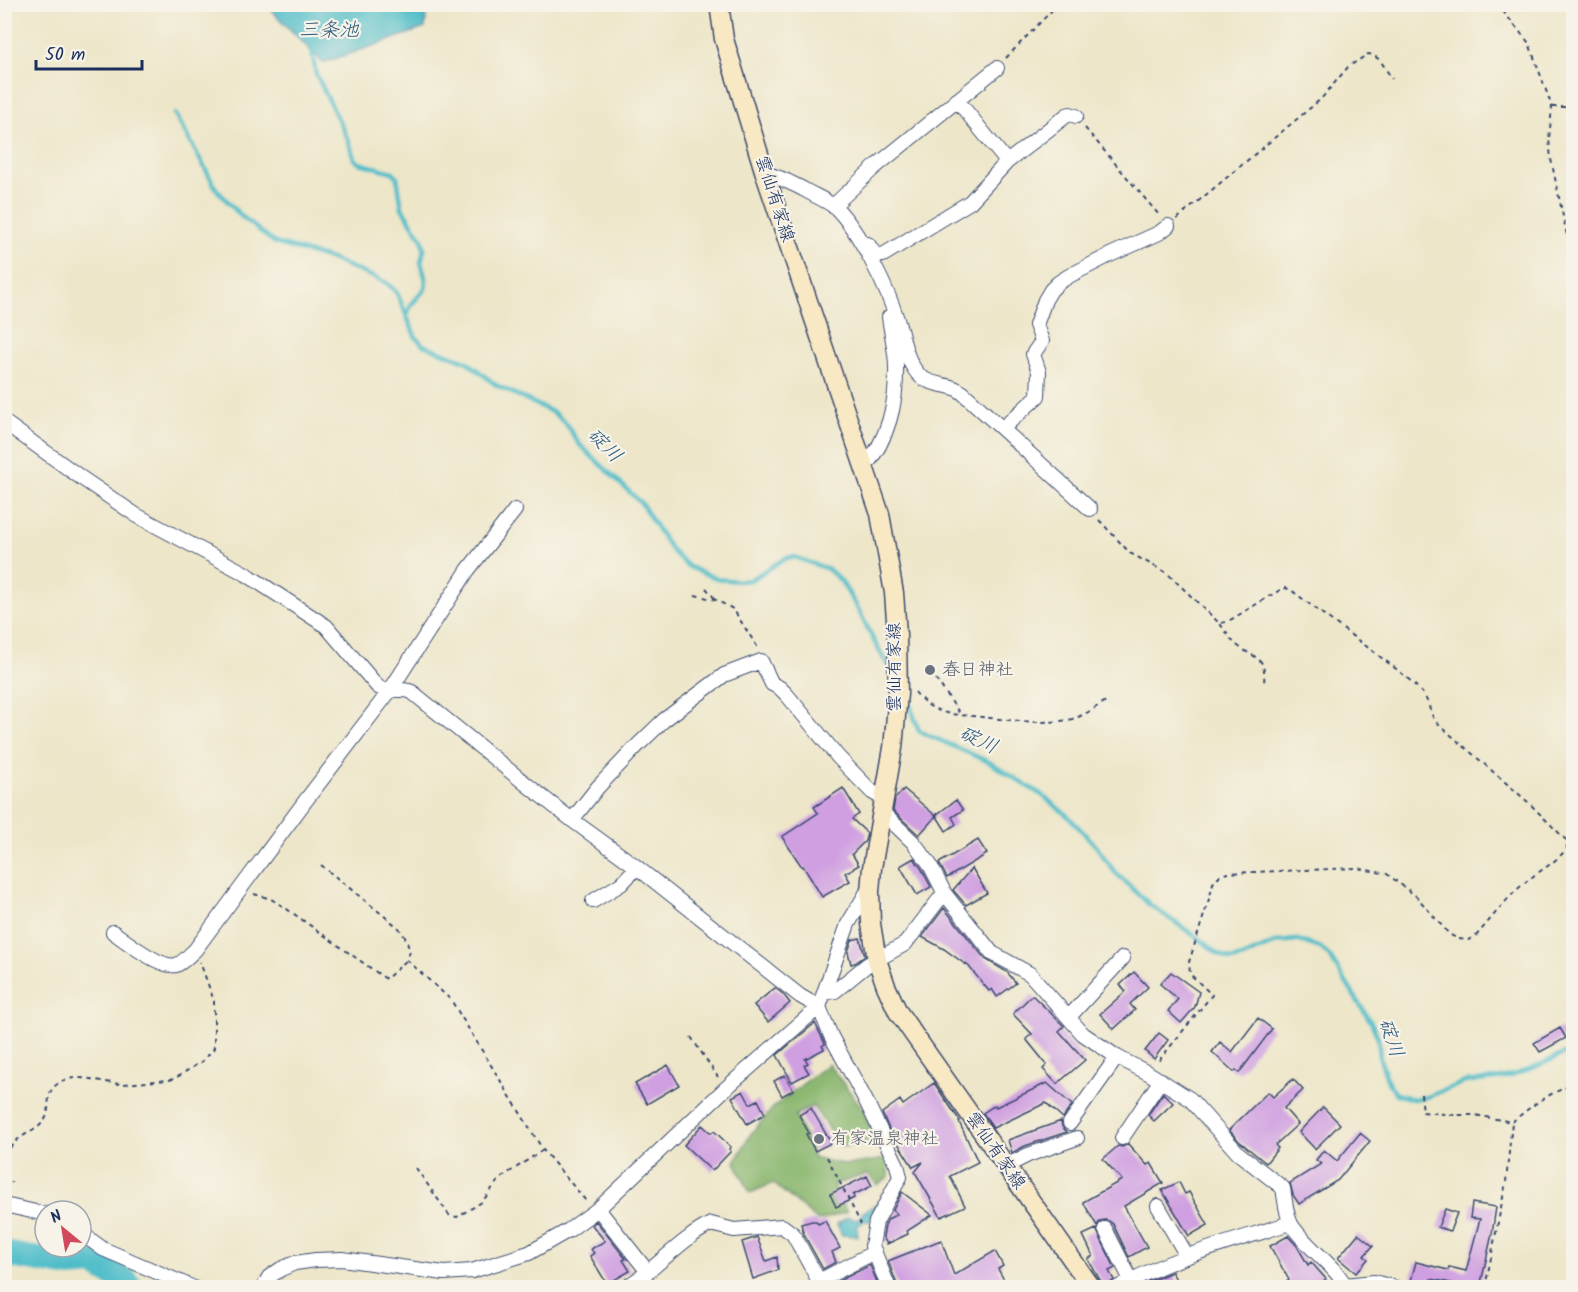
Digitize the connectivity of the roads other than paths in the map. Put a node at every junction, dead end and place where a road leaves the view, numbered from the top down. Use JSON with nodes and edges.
{"nodes":[{"id":1,"x":719,"y":4,"type":"edge"},
{"id":2,"x":997,"y":68,"type":"road end"},
{"id":3,"x":957,"y":100,"type":"junction"},
{"id":4,"x":1076,"y":116,"type":"road end"},
{"id":5,"x":1007,"y":162,"type":"junction"},
{"id":6,"x":765,"y":174,"type":"junction"},
{"id":7,"x":833,"y":206,"type":"junction"},
{"id":8,"x":1168,"y":226,"type":"road end"},
{"id":9,"x":858,"y":237,"type":"junction"},
{"id":10,"x":886,"y":291,"type":"junction"},
{"id":11,"x":4,"y":422,"type":"edge"},
{"id":12,"x":1003,"y":429,"type":"junction"},
{"id":13,"x":864,"y":467,"type":"junction"},
{"id":14,"x":1090,"y":509,"type":"road end"},
{"id":15,"x":515,"y":510,"type":"dead end"},
{"id":16,"x":389,"y":692,"type":"junction"},
{"id":17,"x":883,"y":806,"type":"junction"},
{"id":18,"x":572,"y":820,"type":"junction"},
{"id":19,"x":637,"y":867,"type":"junction"},
{"id":20,"x":870,"y":891,"type":"junction"},
{"id":21,"x":945,"y":894,"type":"junction"},
{"id":22,"x":594,"y":901,"type":"dead end"},
{"id":23,"x":113,"y":932,"type":"dead end"},
{"id":24,"x":1123,"y":958,"type":"dead end"},
{"id":25,"x":877,"y":960,"type":"junction"},
{"id":26,"x":822,"y":1000,"type":"junction"},
{"id":27,"x":1069,"y":1017,"type":"junction"},
{"id":28,"x":1117,"y":1057,"type":"junction"},
{"id":29,"x":1155,"y":1077,"type":"junction"},
{"id":30,"x":1070,"y":1123,"type":"dead end"},
{"id":31,"x":1077,"y":1138,"type":"dead end"},
{"id":32,"x":1122,"y":1138,"type":"dead end"},
{"id":33,"x":1005,"y":1166,"type":"junction"},
{"id":34,"x":4,"y":1205,"type":"edge"},
{"id":35,"x":1158,"y":1206,"type":"dead end"},
{"id":36,"x":598,"y":1209,"type":"junction"},
{"id":37,"x":33,"y":1211,"type":"edge"},
{"id":38,"x":1290,"y":1223,"type":"junction"},
{"id":39,"x":1105,"y":1229,"type":"dead end"},
{"id":40,"x":93,"y":1242,"type":"edge"},
{"id":41,"x":875,"y":1252,"type":"junction"},
{"id":42,"x":1187,"y":1256,"type":"junction"},
{"id":43,"x":648,"y":1272,"type":"junction"},
{"id":44,"x":1131,"y":1280,"type":"junction"},
{"id":45,"x":1345,"y":1286,"type":"edge"},
{"id":46,"x":194,"y":1287,"type":"edge"},
{"id":47,"x":263,"y":1287,"type":"edge"},
{"id":48,"x":631,"y":1287,"type":"edge"},
{"id":49,"x":890,"y":1287,"type":"edge"},
{"id":50,"x":1092,"y":1287,"type":"edge"},
{"id":51,"x":1117,"y":1287,"type":"edge"},
{"id":52,"x":1396,"y":1287,"type":"edge"}],
"edges":[{"from":1,"to":6,"type":"main road","name":"雲仙有家線"},
{"from":2,"to":3,"type":"street"},
{"from":3,"to":5,"type":"street"},
{"from":3,"to":7,"type":"street"},
{"from":4,"to":5,"type":"street"},
{"from":5,"to":9,"type":"street"},
{"from":6,"to":7,"type":"street"},
{"from":6,"to":13,"type":"main road","name":"雲仙有家線"},
{"from":7,"to":9,"type":"street"},
{"from":8,"to":12,"type":"street"},
{"from":9,"to":10,"type":"street"},
{"from":10,"to":12,"type":"street"},
{"from":10,"to":13,"type":"street"},
{"from":11,"to":16,"type":"street"},
{"from":12,"to":14,"type":"street"},
{"from":13,"to":17,"type":"main road","name":"雲仙有家線"},
{"from":15,"to":16,"type":"street"},
{"from":16,"to":18,"type":"street"},
{"from":16,"to":23,"type":"street"},
{"from":17,"to":18,"type":"street"},
{"from":17,"to":20,"type":"main road","name":"雲仙有家線"},
{"from":17,"to":21,"type":"street"},
{"from":18,"to":19,"type":"street"},
{"from":19,"to":22,"type":"street"},
{"from":19,"to":26,"type":"street"},
{"from":20,"to":25,"type":"main road","name":"雲仙有家線"},
{"from":20,"to":26,"type":"street"},
{"from":21,"to":25,"type":"street"},
{"from":21,"to":27,"type":"street"},
{"from":24,"to":27,"type":"street"},
{"from":25,"to":26,"type":"street"},
{"from":25,"to":33,"type":"main road","name":"雲仙有家線"},
{"from":26,"to":36,"type":"street"},
{"from":26,"to":41,"type":"street"},
{"from":27,"to":28,"type":"street"},
{"from":28,"to":29,"type":"street"},
{"from":28,"to":30,"type":"street"},
{"from":29,"to":32,"type":"street"},
{"from":29,"to":38,"type":"street"},
{"from":31,"to":33,"type":"street"},
{"from":33,"to":50,"type":"main road","name":"雲仙有家線"},
{"from":34,"to":37,"type":"street"},
{"from":35,"to":42,"type":"street"},
{"from":36,"to":43,"type":"street"},
{"from":36,"to":47,"type":"street"},
{"from":38,"to":42,"type":"street"},
{"from":38,"to":45,"type":"street"},
{"from":39,"to":44,"type":"street"},
{"from":40,"to":46,"type":"street"},
{"from":41,"to":43,"type":"street"},
{"from":41,"to":49,"type":"street"},
{"from":42,"to":44,"type":"street"},
{"from":43,"to":48,"type":"street"},
{"from":44,"to":51,"type":"street"},
{"from":45,"to":52,"type":"street"}]}
